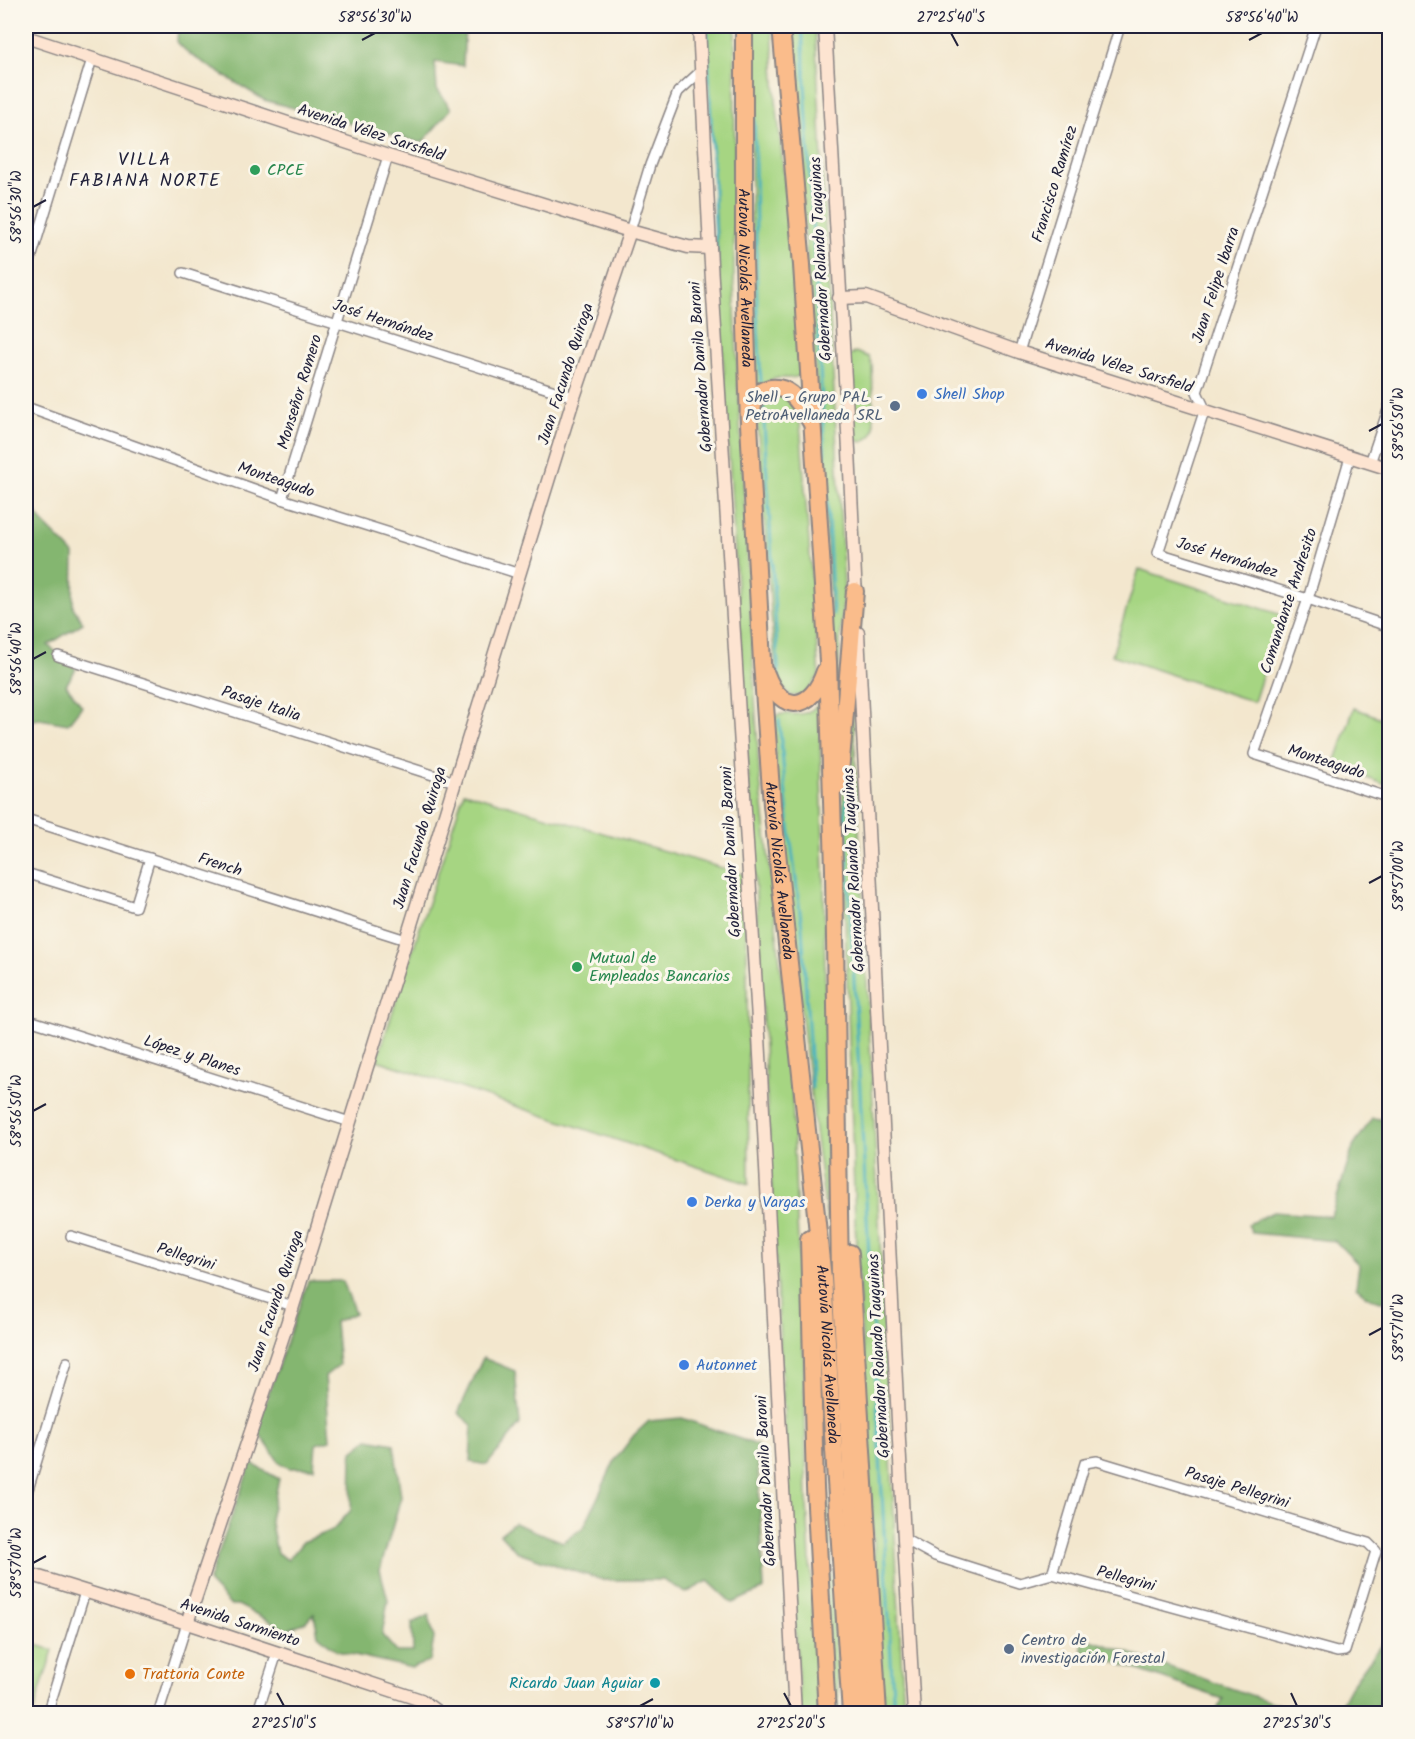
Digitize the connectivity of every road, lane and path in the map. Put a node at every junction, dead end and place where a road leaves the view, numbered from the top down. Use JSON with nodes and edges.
{"nodes":[{"id":1,"x":699,"y":26,"type":"edge"},
{"id":2,"x":744,"y":26,"type":"edge"},
{"id":3,"x":781,"y":26,"type":"edge"},
{"id":4,"x":825,"y":26,"type":"edge"},
{"id":5,"x":1120,"y":26,"type":"edge"},
{"id":6,"x":1316,"y":26,"type":"edge"},
{"id":7,"x":26,"y":37,"type":"edge"},
{"id":8,"x":92,"y":59,"type":"junction"},
{"id":9,"x":701,"y":71,"type":"junction"},
{"id":10,"x":388,"y":156,"type":"junction"},
{"id":11,"x":630,"y":231,"type":"junction"},
{"id":12,"x":710,"y":248,"type":"junction"},
{"id":13,"x":183,"y":273,"type":"dead end"},
{"id":14,"x":26,"y":275,"type":"edge"},
{"id":15,"x":839,"y":298,"type":"junction"},
{"id":16,"x":337,"y":322,"type":"junction"},
{"id":17,"x":1019,"y":352,"type":"junction"},
{"id":18,"x":574,"y":397,"type":"junction"},
{"id":19,"x":1389,"y":404,"type":"edge"},
{"id":20,"x":26,"y":407,"type":"edge"},
{"id":21,"x":1205,"y":410,"type":"junction"},
{"id":22,"x":749,"y":424,"type":"junction"},
{"id":23,"x":813,"y":425,"type":"junction"},
{"id":24,"x":1350,"y":456,"type":"junction"},
{"id":25,"x":1370,"y":463,"type":"junction"},
{"id":26,"x":1389,"y":469,"type":"edge"},
{"id":27,"x":282,"y":499,"type":"junction"},
{"id":28,"x":1158,"y":553,"type":"joint"},
{"id":29,"x":520,"y":574,"type":"junction"},
{"id":30,"x":855,"y":591,"type":"junction"},
{"id":31,"x":1308,"y":598,"type":"junction"},
{"id":32,"x":1389,"y":627,"type":"edge"},
{"id":33,"x":58,"y":656,"type":"dead end"},
{"id":34,"x":762,"y":662,"type":"junction"},
{"id":35,"x":828,"y":662,"type":"junction"},
{"id":36,"x":1254,"y":754,"type":"joint"},
{"id":37,"x":455,"y":782,"type":"junction"},
{"id":38,"x":1389,"y":798,"type":"edge"},
{"id":39,"x":26,"y":819,"type":"edge"},
{"id":40,"x":150,"y":858,"type":"junction"},
{"id":41,"x":834,"y":870,"type":"junction"},
{"id":42,"x":26,"y":873,"type":"edge"},
{"id":43,"x":406,"y":940,"type":"junction"},
{"id":44,"x":26,"y":1019,"type":"edge"},
{"id":45,"x":837,"y":1090,"type":"junction"},
{"id":46,"x":350,"y":1122,"type":"junction"},
{"id":47,"x":807,"y":1134,"type":"junction"},
{"id":48,"x":71,"y":1236,"type":"dead end"},
{"id":49,"x":293,"y":1306,"type":"junction"},
{"id":50,"x":67,"y":1362,"type":"dead end"},
{"id":51,"x":26,"y":1496,"type":"edge"},
{"id":52,"x":904,"y":1539,"type":"junction"},
{"id":53,"x":26,"y":1574,"type":"edge"},
{"id":54,"x":1052,"y":1574,"type":"junction"},
{"id":55,"x":85,"y":1592,"type":"junction"},
{"id":56,"x":187,"y":1623,"type":"junction"},
{"id":57,"x":1345,"y":1651,"type":"joint"},
{"id":58,"x":277,"y":1653,"type":"junction"},
{"id":59,"x":47,"y":1713,"type":"edge"},
{"id":60,"x":158,"y":1713,"type":"edge"},
{"id":61,"x":257,"y":1713,"type":"edge"},
{"id":62,"x":440,"y":1713,"type":"edge"},
{"id":63,"x":795,"y":1713,"type":"edge"},
{"id":64,"x":827,"y":1713,"type":"edge"},
{"id":65,"x":851,"y":1713,"type":"edge"},
{"id":66,"x":865,"y":1713,"type":"edge"},
{"id":67,"x":878,"y":1713,"type":"edge"},
{"id":68,"x":914,"y":1713,"type":"edge"}],
"edges":[{"from":1,"to":9,"type":"street","name":"Gobernador Danilo Baroni"},
{"from":2,"to":22,"type":"highway","name":"Autovía Nicolás Avellaneda"},
{"from":3,"to":23,"type":"highway","name":"Autovía Nicolás Avellaneda"},
{"from":4,"to":15,"type":"street","name":"Gobernador Rolando Tauguinas"},
{"from":5,"to":17,"type":"street","name":"Francisco Ramírez"},
{"from":6,"to":21,"type":"street","name":"Juan Felipe Ibarra"},
{"from":7,"to":8,"type":"street","name":"Avenida Vélez Sarsfield"},
{"from":8,"to":10,"type":"street","name":"Avenida Vélez Sarsfield"},
{"from":8,"to":14,"type":"street"},
{"from":9,"to":11,"type":"street","name":"Juan Facundo Quiroga"},
{"from":9,"to":12,"type":"street","name":"Gobernador Danilo Baroni"},
{"from":10,"to":11,"type":"street","name":"Avenida Vélez Sarsfield"},
{"from":10,"to":16,"type":"street","name":"Monseñor Romero"},
{"from":11,"to":12,"type":"street","name":"Avenida Vélez Sarsfield"},
{"from":11,"to":18,"type":"street","name":"Juan Facundo Quiroga"},
{"from":12,"to":63,"type":"street","name":"Gobernador Danilo Baroni"},
{"from":13,"to":16,"type":"street","name":"José Hernández"},
{"from":15,"to":17,"type":"street","name":"Avenida Vélez Sarsfield"},
{"from":15,"to":30,"type":"street","name":"Gobernador Rolando Tauguinas"},
{"from":16,"to":18,"type":"street","name":"José Hernández"},
{"from":16,"to":27,"type":"street","name":"Monseñor Romero"},
{"from":17,"to":21,"type":"street","name":"Avenida Vélez Sarsfield"},
{"from":18,"to":29,"type":"street","name":"Juan Facundo Quiroga"},
{"from":19,"to":25,"type":"street"},
{"from":20,"to":27,"type":"street","name":"Monteagudo"},
{"from":21,"to":24,"type":"street","name":"Avenida Vélez Sarsfield"},
{"from":21,"to":28,"type":"street","name":"Juan Felipe Ibarra"},
{"from":22,"to":23,"type":"highway"},
{"from":22,"to":34,"type":"highway","name":"Autovía Nicolás Avellaneda"},
{"from":23,"to":35,"type":"highway","name":"Autovía Nicolás Avellaneda"},
{"from":24,"to":25,"type":"street","name":"Avenida Vélez Sarsfield"},
{"from":24,"to":31,"type":"street","name":"Comandante Andresito"},
{"from":25,"to":26,"type":"street","name":"Avenida Vélez Sarsfield"},
{"from":27,"to":29,"type":"street","name":"Monteagudo"},
{"from":28,"to":31,"type":"street","name":"José Hernández"},
{"from":29,"to":37,"type":"street","name":"Juan Facundo Quiroga"},
{"from":30,"to":41,"type":"highway"},
{"from":30,"to":52,"type":"street","name":"Gobernador Rolando Tauguinas"},
{"from":31,"to":32,"type":"street","name":"José Hernández"},
{"from":31,"to":36,"type":"street","name":"Comandante Andresito"},
{"from":33,"to":37,"type":"street","name":"Pasaje Italia"},
{"from":34,"to":35,"type":"highway"},
{"from":34,"to":47,"type":"highway","name":"Autovía Nicolás Avellaneda"},
{"from":35,"to":41,"type":"highway","name":"Autovía Nicolás Avellaneda"},
{"from":36,"to":38,"type":"street","name":"Monteagudo"},
{"from":37,"to":43,"type":"street","name":"Juan Facundo Quiroga"},
{"from":39,"to":40,"type":"street","name":"French"},
{"from":40,"to":42,"type":"street"},
{"from":40,"to":43,"type":"street","name":"French"},
{"from":41,"to":45,"type":"highway","name":"Autovía Nicolás Avellaneda"},
{"from":43,"to":46,"type":"street","name":"Juan Facundo Quiroga"},
{"from":44,"to":46,"type":"street","name":"López y Planes"},
{"from":45,"to":66,"type":"highway","name":"Autovía Nicolás Avellaneda"},
{"from":45,"to":67,"type":"highway"},
{"from":46,"to":49,"type":"street","name":"Juan Facundo Quiroga"},
{"from":47,"to":64,"type":"highway"},
{"from":47,"to":65,"type":"highway","name":"Autovía Nicolás Avellaneda"},
{"from":48,"to":49,"type":"street","name":"Pellegrini"},
{"from":49,"to":56,"type":"street","name":"Juan Facundo Quiroga"},
{"from":50,"to":51,"type":"street"},
{"from":52,"to":54,"type":"street"},
{"from":52,"to":68,"type":"street","name":"Gobernador Rolando Tauguinas"},
{"from":53,"to":55,"type":"street","name":"Avenida Sarmiento"},
{"from":54,"to":57,"type":"street","name":"Pellegrini"},
{"from":54,"to":57,"type":"street","name":"Pasaje Pellegrini"},
{"from":55,"to":56,"type":"street","name":"Avenida Sarmiento"},
{"from":55,"to":59,"type":"street"},
{"from":56,"to":58,"type":"street","name":"Avenida Sarmiento"},
{"from":56,"to":60,"type":"street"},
{"from":58,"to":61,"type":"street"},
{"from":58,"to":62,"type":"street","name":"Avenida Sarmiento"}]}
